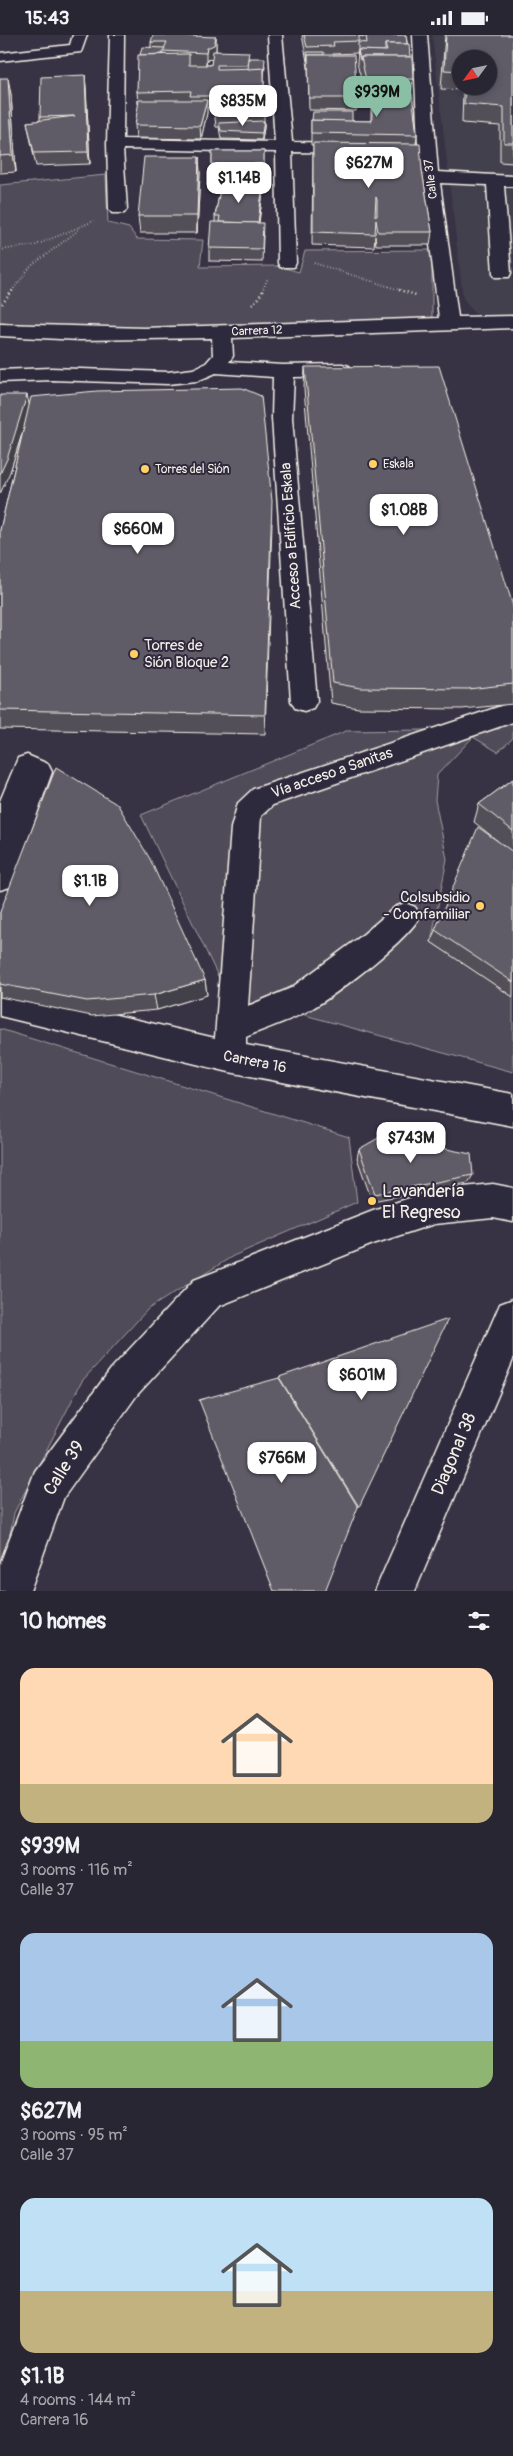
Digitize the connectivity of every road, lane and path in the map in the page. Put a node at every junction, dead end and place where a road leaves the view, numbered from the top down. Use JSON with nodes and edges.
{"nodes":[{"id":1,"x":80,"y":35,"type":"edge"},
{"id":2,"x":117,"y":35,"type":"edge"},
{"id":3,"x":275,"y":35,"type":"edge"},
{"id":4,"x":420,"y":35,"type":"edge"},
{"id":5,"x":0,"y":57,"type":"edge"},
{"id":6,"x":115,"y":144,"type":"junction"},
{"id":7,"x":284,"y":146,"type":"junction"},
{"id":8,"x":427,"y":149,"type":"junction"},
{"id":9,"x":431,"y":177,"type":"junction"},
{"id":10,"x":495,"y":180,"type":"junction"},
{"id":11,"x":513,"y":181,"type":"edge"},
{"id":12,"x":118,"y":209,"type":"joint"},
{"id":13,"x":82,"y":227,"type":"junction"},
{"id":14,"x":0,"y":250,"type":"edge"},
{"id":15,"x":286,"y":259,"type":"junction"},
{"id":16,"x":502,"y":273,"type":"dead end"},
{"id":17,"x":0,"y":307,"type":"edge"},
{"id":18,"x":448,"y":314,"type":"junction"},
{"id":19,"x":513,"y":322,"type":"edge"},
{"id":20,"x":0,"y":330,"type":"edge"},
{"id":21,"x":220,"y":348,"type":"junction"},
{"id":22,"x":357,"y":370,"type":"edge"},
{"id":23,"x":283,"y":371,"type":"junction"},
{"id":24,"x":0,"y":376,"type":"edge"},
{"id":25,"x":304,"y":701,"type":"dead end"},
{"id":26,"x":513,"y":712,"type":"edge"},
{"id":27,"x":0,"y":837,"type":"edge"},
{"id":28,"x":0,"y":878,"type":"edge"},
{"id":29,"x":405,"y":916,"type":"dead end"},
{"id":30,"x":0,"y":1002,"type":"edge"},
{"id":31,"x":232,"y":1027,"type":"junction"},
{"id":32,"x":229,"y":1057,"type":"junction"},
{"id":33,"x":513,"y":1110,"type":"edge"},
{"id":34,"x":513,"y":1205,"type":"edge"},
{"id":35,"x":513,"y":1317,"type":"edge"},
{"id":36,"x":10,"y":1591,"type":"edge"},
{"id":37,"x":395,"y":1591,"type":"edge"}],
"edges":[{"from":1,"to":5,"type":"street"},
{"from":2,"to":6,"type":"street"},
{"from":3,"to":7,"type":"street"},
{"from":4,"to":8,"type":"street","name":"Calle 37"},
{"from":6,"to":7,"type":"street"},
{"from":6,"to":12,"type":"street"},
{"from":7,"to":8,"type":"street"},
{"from":7,"to":15,"type":"street"},
{"from":8,"to":9,"type":"street","name":"Calle 37"},
{"from":9,"to":10,"type":"street"},
{"from":9,"to":18,"type":"street","name":"Calle 37"},
{"from":10,"to":11,"type":"street"},
{"from":10,"to":16,"type":"street"},
{"from":12,"to":13,"type":"path"},
{"from":13,"to":14,"type":"path"},
{"from":13,"to":17,"type":"path"},
{"from":15,"to":18,"type":"path"},
{"from":15,"to":21,"type":"path"},
{"from":18,"to":19,"type":"street","name":"Carrera 12"},
{"from":18,"to":21,"type":"street","name":"Carrera 12"},
{"from":20,"to":21,"type":"street","name":"Carrera 12"},
{"from":21,"to":23,"type":"street"},
{"from":21,"to":24,"type":"street"},
{"from":22,"to":23,"type":"street"},
{"from":23,"to":25,"type":"street","name":"Acceso a Edificio Eskala"},
{"from":26,"to":31,"type":"street","name":"Vía acceso a Sanitas"},
{"from":27,"to":28,"type":"street"},
{"from":29,"to":31,"type":"street"},
{"from":30,"to":32,"type":"street","name":"Carrera 16"},
{"from":31,"to":32,"type":"street","name":"Vía acceso a Sanitas"},
{"from":32,"to":33,"type":"street","name":"Carrera 16"},
{"from":34,"to":36,"type":"street","name":"Calle 39"},
{"from":35,"to":37,"type":"street","name":"Diagonal 38"}]}
